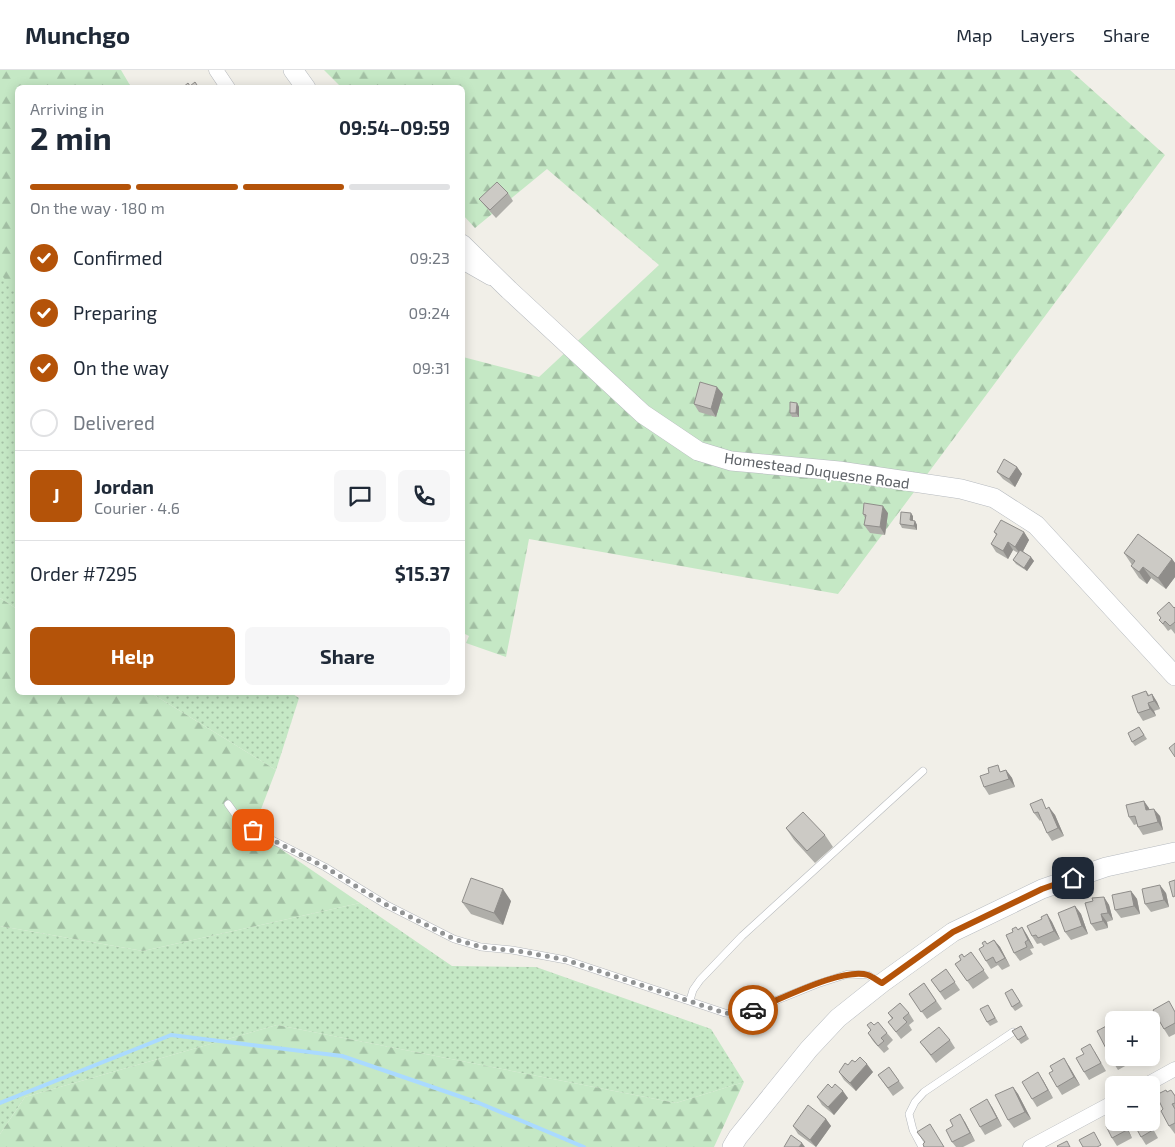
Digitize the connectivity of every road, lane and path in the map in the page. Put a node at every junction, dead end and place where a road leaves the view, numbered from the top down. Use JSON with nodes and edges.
{"nodes":[{"id":1,"x":216,"y":70,"type":"edge"},
{"id":2,"x":293,"y":70,"type":"edge"},
{"id":3,"x":226,"y":85,"type":"edge"},
{"id":4,"x":304,"y":85,"type":"edge"},
{"id":5,"x":465,"y":247,"type":"edge"},
{"id":6,"x":465,"y":264,"type":"edge"},
{"id":7,"x":510,"y":290,"type":"junction"},
{"id":8,"x":1175,"y":676,"type":"edge"},
{"id":9,"x":923,"y":771,"type":"dead end"},
{"id":10,"x":228,"y":804,"type":"dead end"},
{"id":11,"x":1175,"y":852,"type":"edge"},
{"id":12,"x":882,"y":983,"type":"junction"},
{"id":13,"x":690,"y":1000,"type":"junction"},
{"id":14,"x":1013,"y":1032,"type":"edge"},
{"id":15,"x":1175,"y":1069,"type":"edge"},
{"id":16,"x":1160,"y":1077,"type":"edge"},
{"id":17,"x":1105,"y":1107,"type":"edge"},
{"id":18,"x":732,"y":1147,"type":"edge"},
{"id":19,"x":922,"y":1147,"type":"edge"},
{"id":20,"x":1030,"y":1147,"type":"edge"}],
"edges":[{"from":1,"to":3,"type":"street"},
{"from":2,"to":4,"type":"street"},
{"from":5,"to":7,"type":"street","name":"Homestead Duquesne Road"},
{"from":6,"to":7,"type":"street"},
{"from":7,"to":8,"type":"street","name":"Homestead Duquesne Road"},
{"from":9,"to":13,"type":"lane"},
{"from":10,"to":13,"type":"lane"},
{"from":11,"to":12,"type":"street"},
{"from":12,"to":13,"type":"lane"},
{"from":12,"to":18,"type":"street"},
{"from":14,"to":19,"type":"lane"},
{"from":15,"to":16,"type":"street"},
{"from":17,"to":20,"type":"street"}]}
